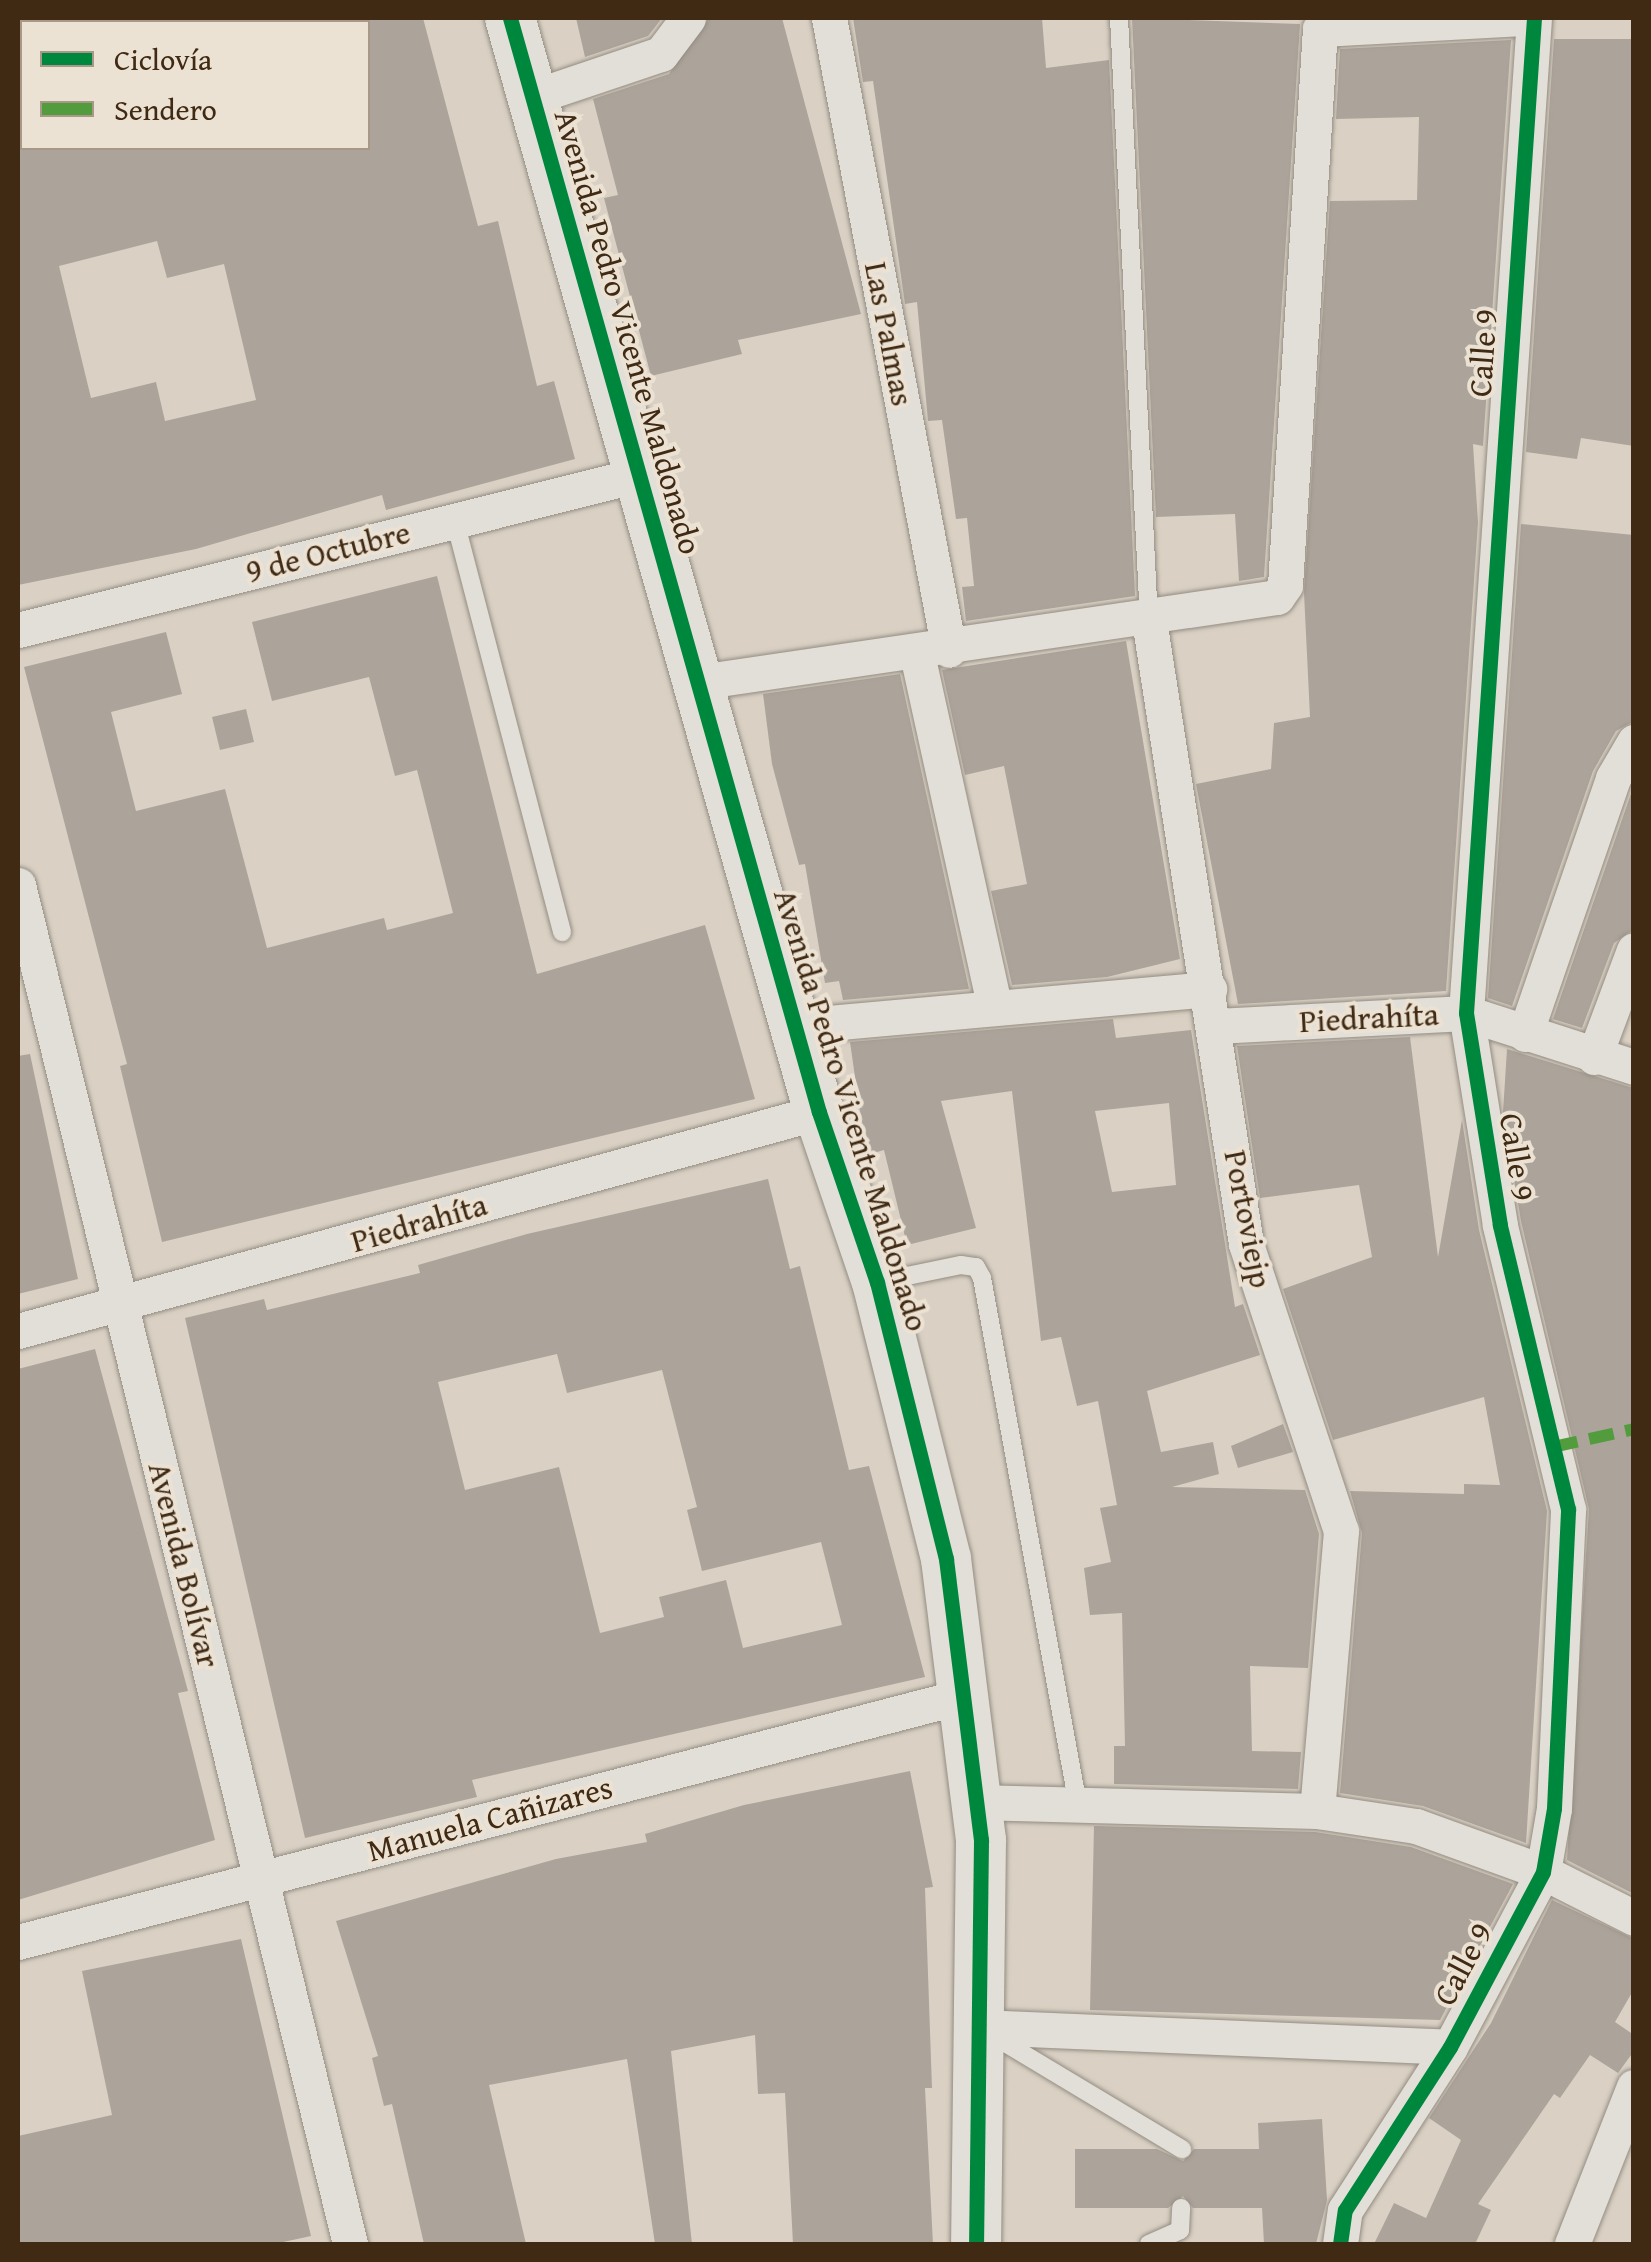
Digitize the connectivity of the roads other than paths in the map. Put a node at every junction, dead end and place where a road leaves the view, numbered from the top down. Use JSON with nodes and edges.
{"nodes":[{"id":1,"x":510,"y":18,"type":"edge"},
{"id":2,"x":688,"y":18,"type":"edge"},
{"id":3,"x":829,"y":18,"type":"edge"},
{"id":4,"x":1118,"y":18,"type":"edge"},
{"id":5,"x":1524,"y":18,"type":"edge"},
{"id":6,"x":1534,"y":18,"type":"edge"},
{"id":7,"x":533,"y":97,"type":"junction"},
{"id":8,"x":638,"y":475,"type":"junction"},
{"id":9,"x":455,"y":521,"type":"junction"},
{"id":10,"x":1149,"y":620,"type":"junction"},
{"id":11,"x":18,"y":630,"type":"edge"},
{"id":12,"x":932,"y":652,"type":"junction"},
{"id":13,"x":699,"y":682,"type":"junction"},
{"id":14,"x":1634,"y":742,"type":"edge"},
{"id":15,"x":18,"y":885,"type":"edge"},
{"id":16,"x":562,"y":932,"type":"dead end"},
{"id":17,"x":1634,"y":950,"type":"edge"},
{"id":18,"x":1209,"y":990,"type":"junction"},
{"id":19,"x":995,"y":1008,"type":"junction"},
{"id":20,"x":1466,"y":1012,"type":"junction"},
{"id":21,"x":794,"y":1026,"type":"junction"},
{"id":22,"x":1216,"y":1026,"type":"junction"},
{"id":23,"x":1525,"y":1034,"type":"junction"},
{"id":24,"x":1594,"y":1056,"type":"junction"},
{"id":25,"x":1634,"y":1066,"type":"edge"},
{"id":26,"x":819,"y":1112,"type":"junction"},
{"id":27,"x":877,"y":1282,"type":"junction"},
{"id":28,"x":120,"y":1306,"type":"junction"},
{"id":29,"x":18,"y":1331,"type":"edge"},
{"id":30,"x":963,"y":1696,"type":"junction"},
{"id":31,"x":976,"y":1802,"type":"junction"},
{"id":32,"x":1078,"y":1805,"type":"junction"},
{"id":33,"x":1317,"y":1811,"type":"junction"},
{"id":34,"x":1543,"y":1872,"type":"junction"},
{"id":35,"x":260,"y":1879,"type":"junction"},
{"id":36,"x":1634,"y":1918,"type":"edge"},
{"id":37,"x":18,"y":1942,"type":"edge"},
{"id":38,"x":979,"y":2028,"type":"junction"},
{"id":39,"x":1450,"y":2047,"type":"junction"},
{"id":40,"x":1634,"y":2086,"type":"edge"},
{"id":41,"x":1182,"y":2148,"type":"dead end"},
{"id":42,"x":1181,"y":2208,"type":"dead end"},
{"id":43,"x":350,"y":2244,"type":"edge"},
{"id":44,"x":976,"y":2244,"type":"edge"},
{"id":45,"x":1149,"y":2244,"type":"edge"},
{"id":46,"x":1340,"y":2244,"type":"edge"},
{"id":47,"x":1572,"y":2244,"type":"edge"}],
"edges":[{"from":1,"to":7,"type":"main road","name":"Avenida Pedro Vicente Maldonado"},
{"from":2,"to":7,"type":"street"},
{"from":3,"to":12,"type":"street","name":"Las Palmas"},
{"from":4,"to":10,"type":"lane"},
{"from":5,"to":10,"type":"street"},
{"from":6,"to":20,"type":"street","name":"Calle 9"},
{"from":7,"to":8,"type":"main road","name":"Avenida Pedro Vicente Maldonado"},
{"from":8,"to":9,"type":"street","name":"9 de Octubre"},
{"from":8,"to":13,"type":"main road","name":"Avenida Pedro Vicente Maldonado"},
{"from":9,"to":11,"type":"street","name":"9 de Octubre"},
{"from":9,"to":16,"type":"lane"},
{"from":10,"to":12,"type":"street"},
{"from":10,"to":18,"type":"street","name":"Portoviejp"},
{"from":12,"to":13,"type":"street"},
{"from":12,"to":19,"type":"street","name":"Las Palmas"},
{"from":13,"to":21,"type":"main road","name":"Avenida Pedro Vicente Maldonado"},
{"from":14,"to":23,"type":"street"},
{"from":15,"to":28,"type":"street","name":"Avenida Bolívar"},
{"from":17,"to":24,"type":"street"},
{"from":18,"to":19,"type":"street"},
{"from":18,"to":22,"type":"street","name":"Portoviejp"},
{"from":19,"to":21,"type":"street"},
{"from":20,"to":22,"type":"street","name":"Piedrahíta"},
{"from":20,"to":23,"type":"street","name":"Piedrahíta"},
{"from":20,"to":34,"type":"street","name":"Calle 9"},
{"from":21,"to":26,"type":"main road","name":"Avenida Pedro Vicente Maldonado"},
{"from":22,"to":33,"type":"street","name":"Portoviejp"},
{"from":23,"to":24,"type":"street","name":"Piedrahíta"},
{"from":24,"to":25,"type":"street","name":"Piedrahíta"},
{"from":26,"to":27,"type":"main road","name":"Avenida Pedro Vicente Maldonado"},
{"from":26,"to":28,"type":"street","name":"Piedrahíta"},
{"from":27,"to":30,"type":"main road","name":"Avenida Pedro Vicente Maldonado"},
{"from":27,"to":32,"type":"lane"},
{"from":28,"to":29,"type":"street","name":"Piedrahíta"},
{"from":28,"to":35,"type":"street","name":"Avenida Bolívar"},
{"from":30,"to":31,"type":"main road","name":"Avenida Pedro Vicente Maldonado"},
{"from":30,"to":35,"type":"street","name":"Manuela Cañizares"},
{"from":31,"to":32,"type":"street"},
{"from":31,"to":38,"type":"main road","name":"Avenida Pedro Vicente Maldonado"},
{"from":32,"to":33,"type":"street"},
{"from":33,"to":34,"type":"street"},
{"from":34,"to":36,"type":"street"},
{"from":34,"to":39,"type":"street","name":"Calle 9"},
{"from":35,"to":37,"type":"street","name":"Manuela Cañizares"},
{"from":35,"to":43,"type":"street","name":"Avenida Bolívar"},
{"from":38,"to":39,"type":"street"},
{"from":38,"to":41,"type":"lane"},
{"from":38,"to":44,"type":"main road","name":"Avenida Pedro Vicente Maldonado"},
{"from":39,"to":46,"type":"street","name":"Calle 9"},
{"from":40,"to":47,"type":"street"},
{"from":42,"to":45,"type":"lane"}]}
